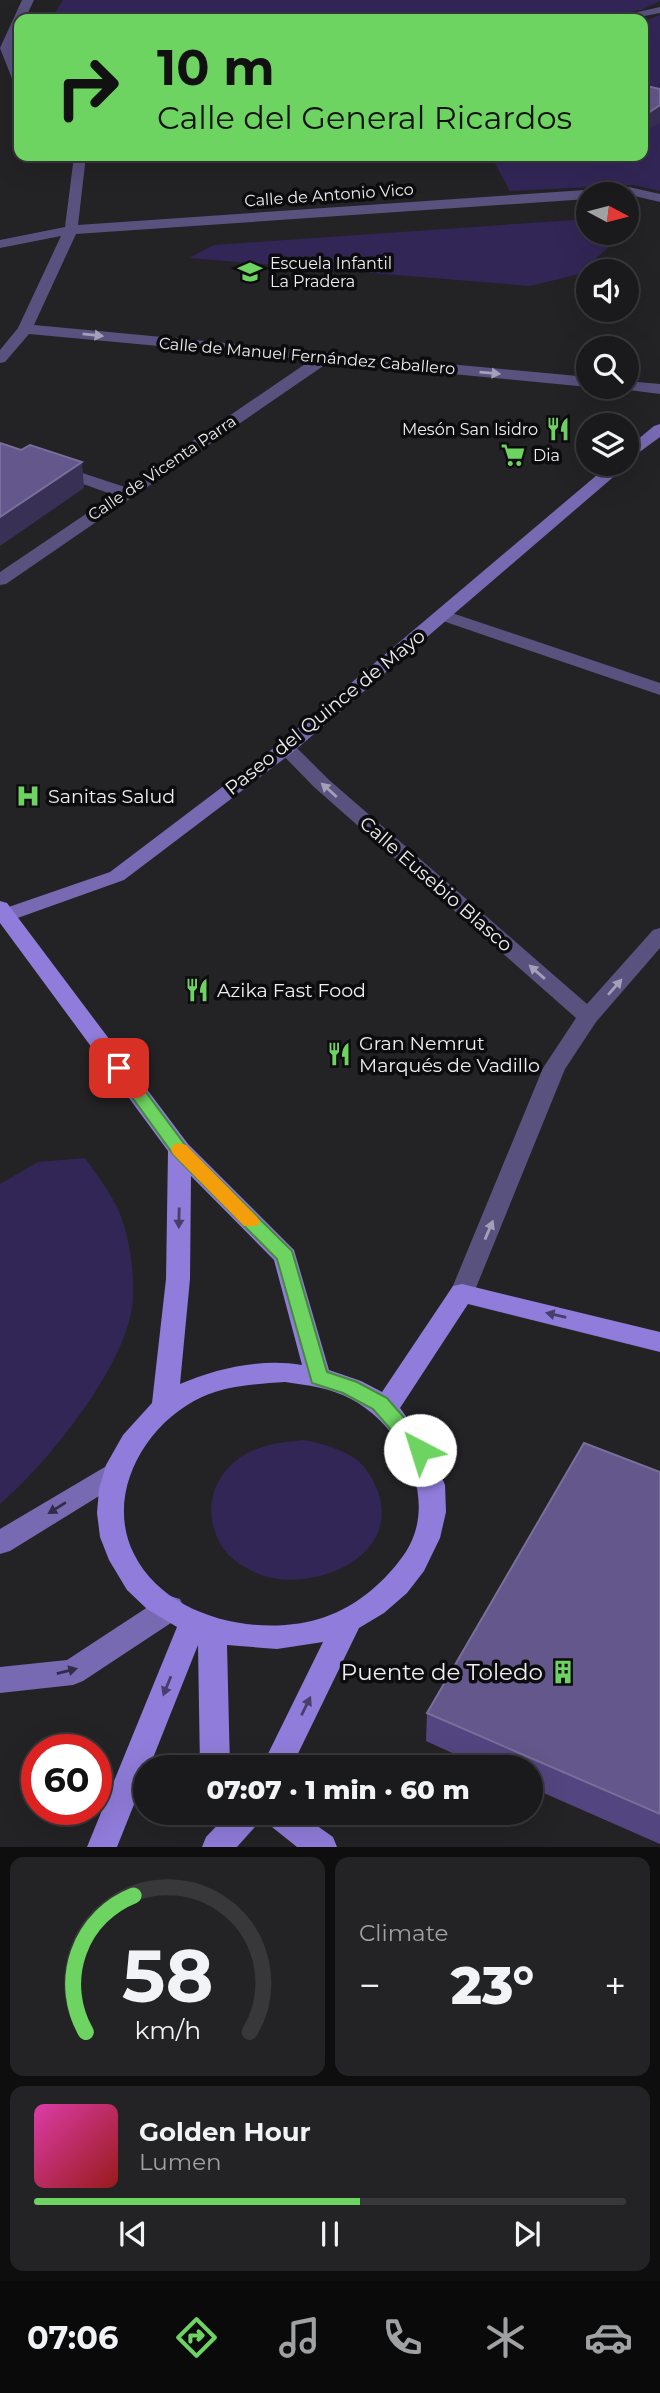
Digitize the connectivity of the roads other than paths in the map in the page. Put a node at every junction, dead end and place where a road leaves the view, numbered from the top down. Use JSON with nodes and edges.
{"nodes":[{"id":1,"x":660,"y":10,"type":"edge"},
{"id":2,"x":639,"y":14,"type":"edge"},
{"id":3,"x":14,"y":27,"type":"edge"},
{"id":4,"x":3,"y":48,"type":"edge"},
{"id":5,"x":14,"y":71,"type":"edge"},
{"id":6,"x":79,"y":161,"type":"edge"},
{"id":7,"x":639,"y":193,"type":"edge"},
{"id":8,"x":576,"y":195,"type":"edge"},
{"id":9,"x":660,"y":198,"type":"edge"},
{"id":10,"x":71,"y":230,"type":"junction"},
{"id":11,"x":0,"y":244,"type":"edge"},
{"id":12,"x":25,"y":328,"type":"junction"},
{"id":13,"x":325,"y":358,"type":"junction"},
{"id":14,"x":0,"y":359,"type":"edge"},
{"id":15,"x":576,"y":381,"type":"edge"},
{"id":16,"x":639,"y":387,"type":"edge"},
{"id":17,"x":660,"y":389,"type":"edge"},
{"id":18,"x":660,"y":429,"type":"edge"},
{"id":19,"x":639,"y":446,"type":"edge"},
{"id":20,"x":38,"y":463,"type":"edge"},
{"id":21,"x":605,"y":476,"type":"edge"},
{"id":22,"x":125,"y":493,"type":"junction"},
{"id":23,"x":0,"y":580,"type":"edge"},
{"id":24,"x":443,"y":615,"type":"junction"},
{"id":25,"x":660,"y":689,"type":"edge"},
{"id":26,"x":286,"y":748,"type":"junction"},
{"id":27,"x":3,"y":911,"type":"edge"},
{"id":28,"x":660,"y":935,"type":"edge"},
{"id":29,"x":588,"y":1017,"type":"junction"},
{"id":30,"x":180,"y":1150,"type":"junction"},
{"id":31,"x":462,"y":1293,"type":"junction"},
{"id":32,"x":660,"y":1342,"type":"edge"},
{"id":33,"x":318,"y":1377,"type":"junction"},
{"id":34,"x":165,"y":1407,"type":"junction"},
{"id":35,"x":386,"y":1409,"type":"junction"},
{"id":36,"x":115,"y":1472,"type":"junction"},
{"id":37,"x":0,"y":1543,"type":"edge"},
{"id":38,"x":192,"y":1620,"type":"junction"},
{"id":39,"x":348,"y":1621,"type":"junction"},
{"id":40,"x":0,"y":1680,"type":"edge"},
{"id":41,"x":213,"y":1755,"type":"edge"},
{"id":42,"x":282,"y":1755,"type":"edge"},
{"id":43,"x":238,"y":1825,"type":"edge"},
{"id":44,"x":291,"y":1825,"type":"edge"},
{"id":45,"x":102,"y":1847,"type":"edge"},
{"id":46,"x":217,"y":1847,"type":"edge"},
{"id":47,"x":322,"y":1847,"type":"edge"}],
"edges":[{"from":1,"to":2,"type":"street"},
{"from":3,"to":4,"type":"street"},
{"from":4,"to":5,"type":"street"},
{"from":6,"to":10,"type":"street"},
{"from":7,"to":9,"type":"street","name":"Calle de Antonio Vico"},
{"from":8,"to":10,"type":"street","name":"Calle de Antonio Vico"},
{"from":10,"to":11,"type":"street","name":"Calle de Antonio Vico"},
{"from":10,"to":12,"type":"street"},
{"from":12,"to":13,"type":"street","name":"Calle de Manuel Fernández Caballero","one_way":true},
{"from":12,"to":14,"type":"street"},
{"from":13,"to":15,"type":"street","name":"Calle de Manuel Fernández Caballero","one_way":true},
{"from":13,"to":22,"type":"street","name":"Calle de Vicenta Parra"},
{"from":16,"to":17,"type":"street"},
{"from":18,"to":19,"type":"street"},
{"from":20,"to":22,"type":"street"},
{"from":21,"to":24,"type":"street","name":"Paseo del Quince de Mayo"},
{"from":22,"to":23,"type":"street","name":"Calle de Vicenta Parra"},
{"from":24,"to":25,"type":"street"},
{"from":24,"to":26,"type":"street","name":"Paseo del Quince de Mayo"},
{"from":26,"to":27,"type":"street","name":"Paseo del Quince de Mayo"},
{"from":29,"to":26,"type":"street","name":"Calle Eusebio Blasco","one_way":true},
{"from":27,"to":30,"type":"main road"},
{"from":29,"to":28,"type":"street","one_way":true},
{"from":31,"to":29,"type":"street","one_way":true},
{"from":30,"to":33,"type":"main road"},
{"from":30,"to":34,"type":"main road","one_way":true},
{"from":32,"to":31,"type":"main road","one_way":true},
{"from":31,"to":35,"type":"main road"},
{"from":33,"to":34,"type":"main road"},
{"from":33,"to":35,"type":"main road"},
{"from":34,"to":36,"type":"main road"},
{"from":35,"to":39,"type":"main road"},
{"from":36,"to":37,"type":"street","one_way":true},
{"from":36,"to":38,"type":"main road"},
{"from":38,"to":39,"type":"main road"},
{"from":40,"to":38,"type":"street","one_way":true},
{"from":38,"to":41,"type":"main road"},
{"from":38,"to":45,"type":"main road","one_way":true},
{"from":42,"to":39,"type":"main road","one_way":true},
{"from":43,"to":46,"type":"main road"},
{"from":44,"to":47,"type":"main road"}]}
